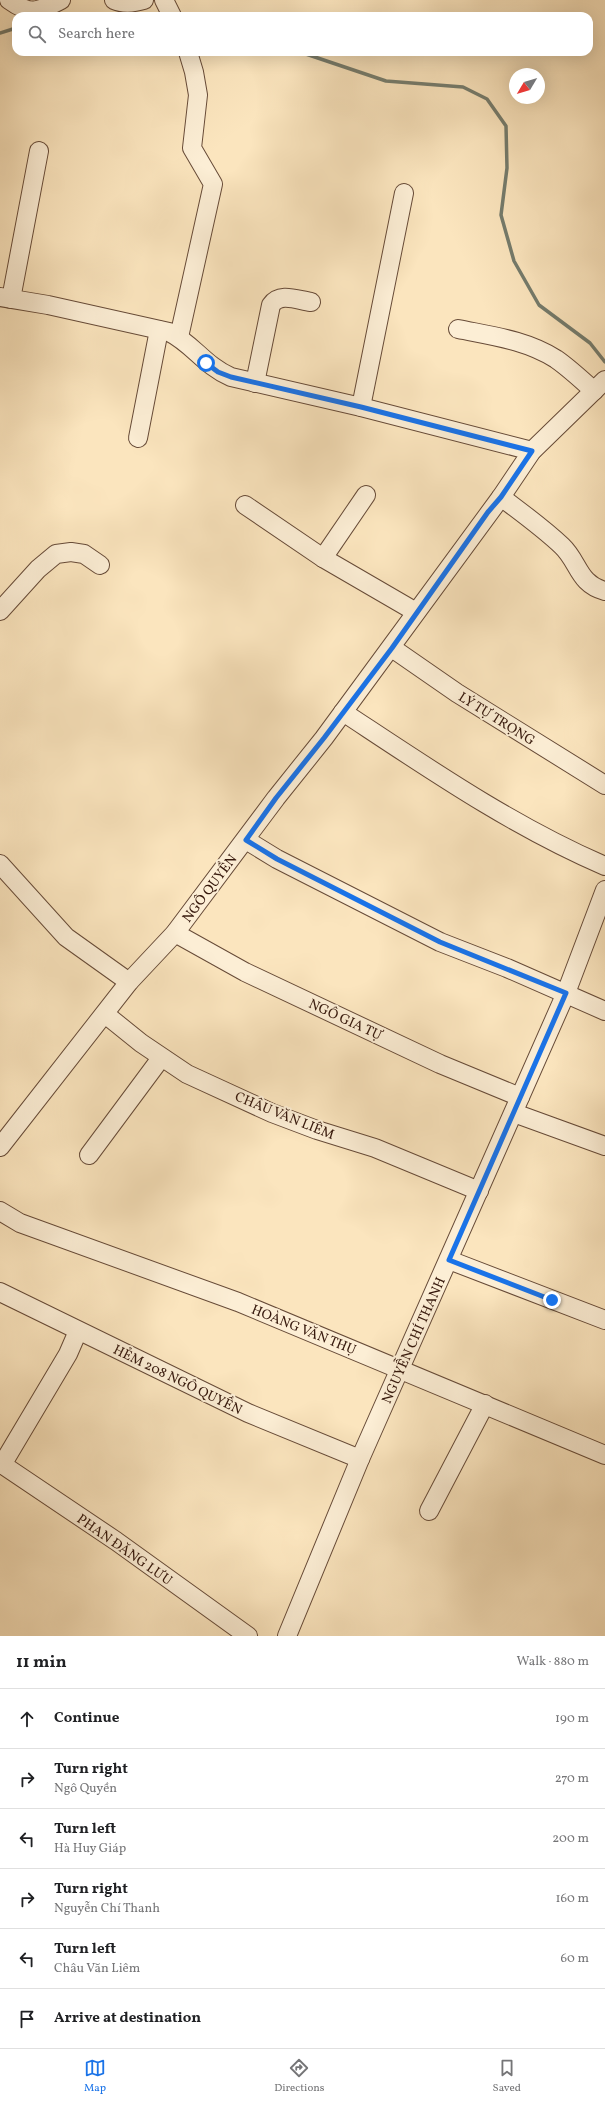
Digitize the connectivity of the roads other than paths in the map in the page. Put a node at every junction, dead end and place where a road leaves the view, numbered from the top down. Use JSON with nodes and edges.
{"nodes":[{"id":1,"x":8,"y":0,"type":"edge"},
{"id":2,"x":61,"y":0,"type":"edge"},
{"id":3,"x":114,"y":0,"type":"edge"},
{"id":4,"x":144,"y":0,"type":"edge"},
{"id":5,"x":164,"y":0,"type":"edge"},
{"id":6,"x":170,"y":12,"type":"edge"},
{"id":7,"x":189,"y":56,"type":"edge"},
{"id":8,"x":39,"y":151,"type":"dead end"},
{"id":9,"x":404,"y":193,"type":"dead end"},
{"id":10,"x":5,"y":298,"type":"edge"},
{"id":11,"x":311,"y":302,"type":"dead end"},
{"id":12,"x":458,"y":329,"type":"dead end"},
{"id":13,"x":159,"y":330,"type":"junction"},
{"id":14,"x":179,"y":337,"type":"junction"},
{"id":15,"x":255,"y":383,"type":"junction"},
{"id":16,"x":600,"y":386,"type":"edge"},
{"id":17,"x":361,"y":407,"type":"junction"},
{"id":18,"x":138,"y":438,"type":"dead end"},
{"id":19,"x":532,"y":451,"type":"junction"},
{"id":20,"x":366,"y":495,"type":"dead end"},
{"id":21,"x":501,"y":497,"type":"junction"},
{"id":22,"x":245,"y":505,"type":"dead end"},
{"id":23,"x":323,"y":558,"type":"junction"},
{"id":24,"x":100,"y":565,"type":"dead end"},
{"id":25,"x":605,"y":591,"type":"edge"},
{"id":26,"x":0,"y":612,"type":"edge"},
{"id":27,"x":416,"y":612,"type":"junction"},
{"id":28,"x":392,"y":648,"type":"junction"},
{"id":29,"x":343,"y":712,"type":"junction"},
{"id":30,"x":605,"y":785,"type":"edge"},
{"id":31,"x":246,"y":840,"type":"junction"},
{"id":32,"x":0,"y":864,"type":"edge"},
{"id":33,"x":605,"y":866,"type":"edge"},
{"id":34,"x":605,"y":890,"type":"edge"},
{"id":35,"x":175,"y":933,"type":"junction"},
{"id":36,"x":129,"y":982,"type":"junction"},
{"id":37,"x":566,"y":993,"type":"junction"},
{"id":38,"x":605,"y":1011,"type":"edge"},
{"id":39,"x":105,"y":1014,"type":"junction"},
{"id":40,"x":161,"y":1058,"type":"junction"},
{"id":41,"x":517,"y":1105,"type":"junction"},
{"id":42,"x":605,"y":1146,"type":"edge"},
{"id":43,"x":0,"y":1147,"type":"edge"},
{"id":44,"x":89,"y":1155,"type":"dead end"},
{"id":45,"x":479,"y":1191,"type":"junction"},
{"id":46,"x":0,"y":1211,"type":"edge"},
{"id":47,"x":449,"y":1260,"type":"junction"},
{"id":48,"x":0,"y":1292,"type":"edge"},
{"id":49,"x":605,"y":1320,"type":"edge"},
{"id":50,"x":78,"y":1331,"type":"junction"},
{"id":51,"x":400,"y":1368,"type":"junction"},
{"id":52,"x":485,"y":1404,"type":"junction"},
{"id":53,"x":605,"y":1455,"type":"edge"},
{"id":54,"x":360,"y":1459,"type":"junction"},
{"id":55,"x":1,"y":1464,"type":"edge"},
{"id":56,"x":429,"y":1511,"type":"dead end"},
{"id":57,"x":248,"y":1636,"type":"edge"},
{"id":58,"x":287,"y":1636,"type":"edge"}],
"edges":[{"from":1,"to":2,"type":"street"},
{"from":3,"to":4,"type":"street"},
{"from":5,"to":6,"type":"street"},
{"from":7,"to":14,"type":"street"},
{"from":8,"to":10,"type":"street"},
{"from":9,"to":17,"type":"street"},
{"from":10,"to":13,"type":"street"},
{"from":11,"to":15,"type":"street"},
{"from":12,"to":16,"type":"street"},
{"from":13,"to":14,"type":"street"},
{"from":13,"to":18,"type":"street"},
{"from":14,"to":15,"type":"street"},
{"from":15,"to":17,"type":"street"},
{"from":16,"to":19,"type":"street","name":"NGÔ QUYỀN"},
{"from":17,"to":19,"type":"street"},
{"from":19,"to":21,"type":"street","name":"NGÔ QUYỀN"},
{"from":20,"to":23,"type":"street"},
{"from":21,"to":25,"type":"street"},
{"from":21,"to":27,"type":"street","name":"NGÔ QUYỀN"},
{"from":22,"to":23,"type":"street"},
{"from":23,"to":27,"type":"street"},
{"from":24,"to":26,"type":"street"},
{"from":27,"to":28,"type":"street","name":"NGÔ QUYỀN"},
{"from":28,"to":29,"type":"street","name":"NGÔ QUYỀN"},
{"from":28,"to":30,"type":"street","name":"LÝ TỰ TRỌNG"},
{"from":29,"to":31,"type":"street","name":"NGÔ QUYỀN"},
{"from":29,"to":33,"type":"street"},
{"from":31,"to":35,"type":"street","name":"NGÔ QUYỀN"},
{"from":31,"to":37,"type":"street"},
{"from":32,"to":36,"type":"street"},
{"from":34,"to":37,"type":"street","name":"NGUYỄN CHÍ THANH"},
{"from":35,"to":36,"type":"street","name":"NGÔ QUYỀN"},
{"from":35,"to":41,"type":"street","name":"NGÔ GIA TỰ"},
{"from":36,"to":39,"type":"street","name":"NGÔ QUYỀN"},
{"from":37,"to":38,"type":"street"},
{"from":37,"to":41,"type":"street","name":"NGUYỄN CHÍ THANH"},
{"from":39,"to":40,"type":"street","name":"CHÂU VĂN LIÊM"},
{"from":39,"to":43,"type":"street","name":"NGÔ QUYỀN"},
{"from":40,"to":44,"type":"street"},
{"from":40,"to":45,"type":"street","name":"CHÂU VĂN LIÊM"},
{"from":41,"to":42,"type":"street","name":"NGÔ GIA TỰ"},
{"from":41,"to":45,"type":"street","name":"NGUYỄN CHÍ THANH"},
{"from":45,"to":47,"type":"street","name":"NGUYỄN CHÍ THANH"},
{"from":46,"to":51,"type":"street","name":"HOÀNG VĂN THỤ"},
{"from":47,"to":49,"type":"street"},
{"from":47,"to":51,"type":"street","name":"NGUYỄN CHÍ THANH"},
{"from":48,"to":50,"type":"street","name":"HẺM 208 NGÔ QUYỀN"},
{"from":50,"to":54,"type":"street","name":"HẺM 208 NGÔ QUYỀN"},
{"from":50,"to":55,"type":"street"},
{"from":51,"to":52,"type":"street","name":"HOÀNG VĂN THỤ"},
{"from":51,"to":54,"type":"street","name":"NGUYỄN CHÍ THANH"},
{"from":52,"to":53,"type":"street","name":"HOÀNG VĂN THỤ"},
{"from":52,"to":56,"type":"street"},
{"from":54,"to":58,"type":"street","name":"NGUYỄN CHÍ THANH"},
{"from":55,"to":57,"type":"street","name":"PHAN ĐĂNG LƯU"}]}
